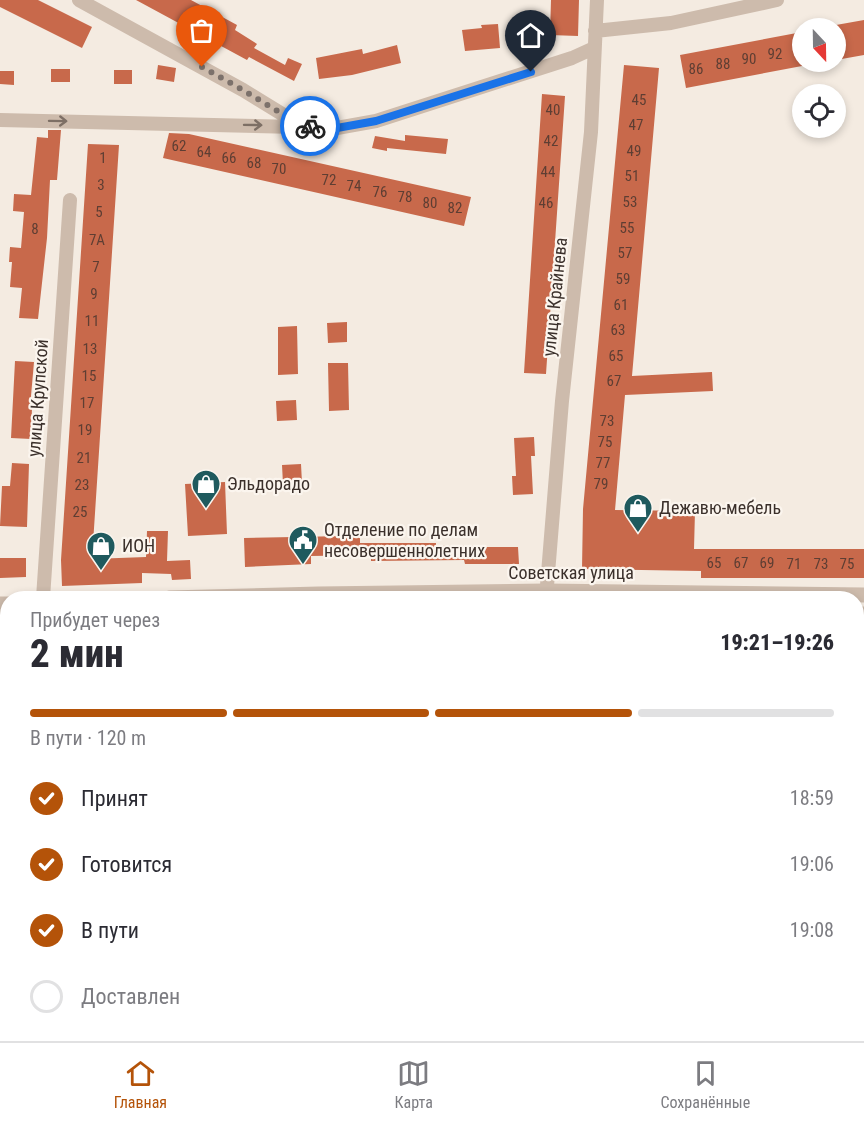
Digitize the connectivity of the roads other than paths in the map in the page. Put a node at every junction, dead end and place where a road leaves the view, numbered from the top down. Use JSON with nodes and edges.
{"nodes":[{"id":1,"x":79,"y":0,"type":"edge"},
{"id":2,"x":597,"y":0,"type":"edge"},
{"id":3,"x":777,"y":0,"type":"edge"},
{"id":4,"x":601,"y":31,"type":"junction"},
{"id":5,"x":594,"y":48,"type":"junction"},
{"id":6,"x":0,"y":120,"type":"edge"},
{"id":7,"x":302,"y":126,"type":"junction"},
{"id":8,"x":70,"y":200,"type":"dead end"},
{"id":9,"x":43,"y":591,"type":"edge"},
{"id":10,"x":546,"y":591,"type":"edge"}],
"edges":[{"from":1,"to":7,"type":"street"},
{"from":2,"to":4,"type":"street","name":"улица Крайнева"},
{"from":3,"to":4,"type":"street"},
{"from":4,"to":5,"type":"street","name":"улица Крайнева"},
{"from":5,"to":7,"type":"street"},
{"from":5,"to":10,"type":"street","name":"улица Крайнева"},
{"from":6,"to":7,"type":"street","one_way":true},
{"from":8,"to":9,"type":"street","name":"улица Крупской"}]}
